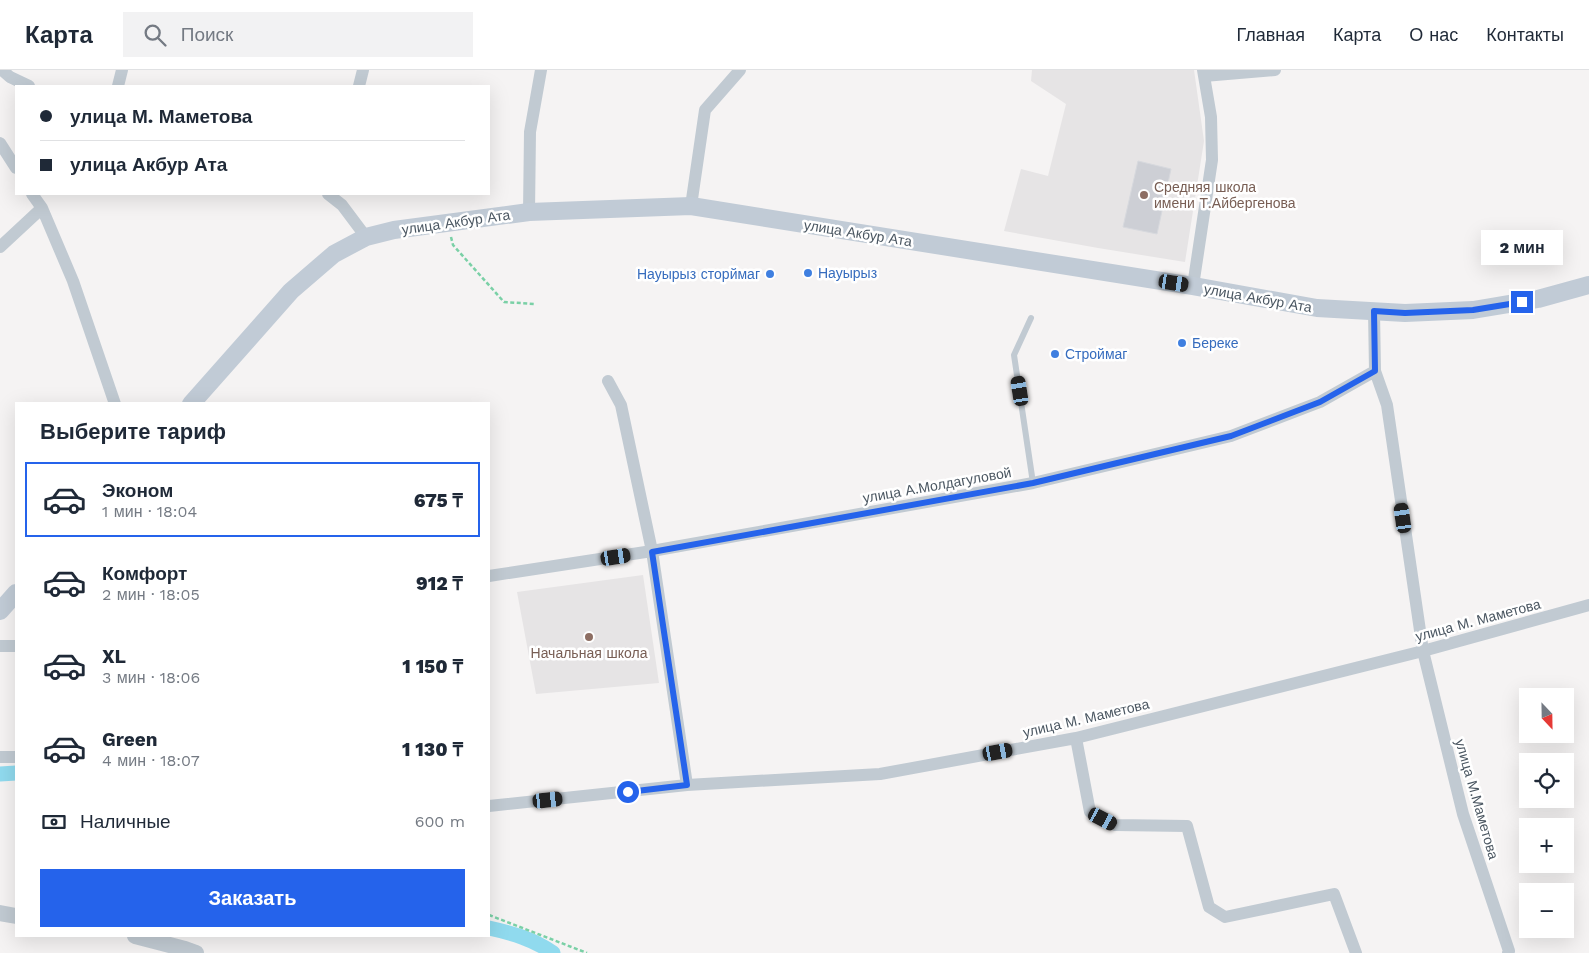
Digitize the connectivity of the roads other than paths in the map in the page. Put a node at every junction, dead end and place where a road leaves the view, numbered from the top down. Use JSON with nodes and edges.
{"nodes":[{"id":1,"x":2,"y":70,"type":"edge"},
{"id":2,"x":122,"y":70,"type":"edge"},
{"id":3,"x":363,"y":70,"type":"edge"},
{"id":4,"x":541,"y":70,"type":"edge"},
{"id":5,"x":740,"y":70,"type":"edge"},
{"id":6,"x":1275,"y":70,"type":"edge"},
{"id":7,"x":1203,"y":73,"type":"edge"},
{"id":8,"x":27,"y":85,"type":"edge"},
{"id":9,"x":118,"y":85,"type":"edge"},
{"id":10,"x":359,"y":85,"type":"edge"},
{"id":11,"x":0,"y":143,"type":"edge"},
{"id":12,"x":15,"y":166,"type":"edge"},
{"id":13,"x":33,"y":195,"type":"edge"},
{"id":14,"x":330,"y":195,"type":"edge"},
{"id":15,"x":691,"y":206,"type":"junction"},
{"id":16,"x":42,"y":208,"type":"junction"},
{"id":17,"x":529,"y":212,"type":"junction"},
{"id":18,"x":366,"y":237,"type":"junction"},
{"id":19,"x":0,"y":247,"type":"edge"},
{"id":20,"x":1589,"y":285,"type":"edge"},
{"id":21,"x":1193,"y":286,"type":"junction"},
{"id":22,"x":1374,"y":311,"type":"junction"},
{"id":23,"x":1031,"y":318,"type":"dead end"},
{"id":24,"x":1375,"y":371,"type":"junction"},
{"id":25,"x":608,"y":381,"type":"dead end"},
{"id":26,"x":115,"y":402,"type":"edge"},
{"id":27,"x":193,"y":402,"type":"edge"},
{"id":28,"x":1033,"y":483,"type":"junction"},
{"id":29,"x":652,"y":552,"type":"junction"},
{"id":30,"x":490,"y":576,"type":"edge"},
{"id":31,"x":15,"y":594,"type":"edge"},
{"id":32,"x":1589,"y":605,"type":"edge"},
{"id":33,"x":0,"y":611,"type":"edge"},
{"id":34,"x":0,"y":646,"type":"edge"},
{"id":35,"x":15,"y":646,"type":"edge"},
{"id":36,"x":1423,"y":651,"type":"junction"},
{"id":37,"x":1076,"y":738,"type":"junction"},
{"id":38,"x":0,"y":757,"type":"edge"},
{"id":39,"x":15,"y":757,"type":"edge"},
{"id":40,"x":687,"y":785,"type":"junction"},
{"id":41,"x":490,"y":806,"type":"edge"},
{"id":42,"x":0,"y":913,"type":"edge"},
{"id":43,"x":15,"y":916,"type":"edge"},
{"id":44,"x":139,"y":937,"type":"edge"},
{"id":45,"x":196,"y":953,"type":"edge"},
{"id":46,"x":1356,"y":953,"type":"edge"},
{"id":47,"x":1508,"y":953,"type":"edge"}],
"edges":[{"from":1,"to":8,"type":"street"},
{"from":2,"to":9,"type":"street"},
{"from":3,"to":10,"type":"street"},
{"from":4,"to":17,"type":"street"},
{"from":5,"to":15,"type":"street"},
{"from":6,"to":7,"type":"street"},
{"from":7,"to":21,"type":"street"},
{"from":11,"to":12,"type":"street"},
{"from":13,"to":16,"type":"street"},
{"from":14,"to":18,"type":"street"},
{"from":15,"to":17,"type":"main road","name":"улица Акбур Ата"},
{"from":15,"to":21,"type":"main road","name":"улица Акбур Ата"},
{"from":16,"to":19,"type":"street"},
{"from":16,"to":26,"type":"street"},
{"from":17,"to":18,"type":"main road","name":"улица Акбур Ата"},
{"from":18,"to":27,"type":"main road","name":"улица Акбур Ата"},
{"from":20,"to":22,"type":"main road","name":"улица Акбур Ата"},
{"from":21,"to":22,"type":"main road","name":"улица Акбур Ата"},
{"from":22,"to":24,"type":"street"},
{"from":23,"to":28,"type":"lane"},
{"from":24,"to":28,"type":"street","name":"улица А.Молдагуловой"},
{"from":24,"to":36,"type":"street"},
{"from":25,"to":29,"type":"street"},
{"from":28,"to":29,"type":"street","name":"улица А.Молдагуловой"},
{"from":29,"to":30,"type":"street","name":"улица А.Молдагуловой"},
{"from":29,"to":40,"type":"street"},
{"from":31,"to":33,"type":"main road"},
{"from":32,"to":36,"type":"street","name":"улица М. Маметова"},
{"from":34,"to":35,"type":"street"},
{"from":36,"to":37,"type":"street","name":"улица М. Маметова"},
{"from":36,"to":47,"type":"street","name":"улица М.Маметова"},
{"from":37,"to":40,"type":"street","name":"улица М. Маметова"},
{"from":37,"to":46,"type":"street"},
{"from":38,"to":39,"type":"street"},
{"from":40,"to":41,"type":"street","name":"улица М. Маметова"},
{"from":42,"to":43,"type":"street"},
{"from":44,"to":45,"type":"street"}]}
